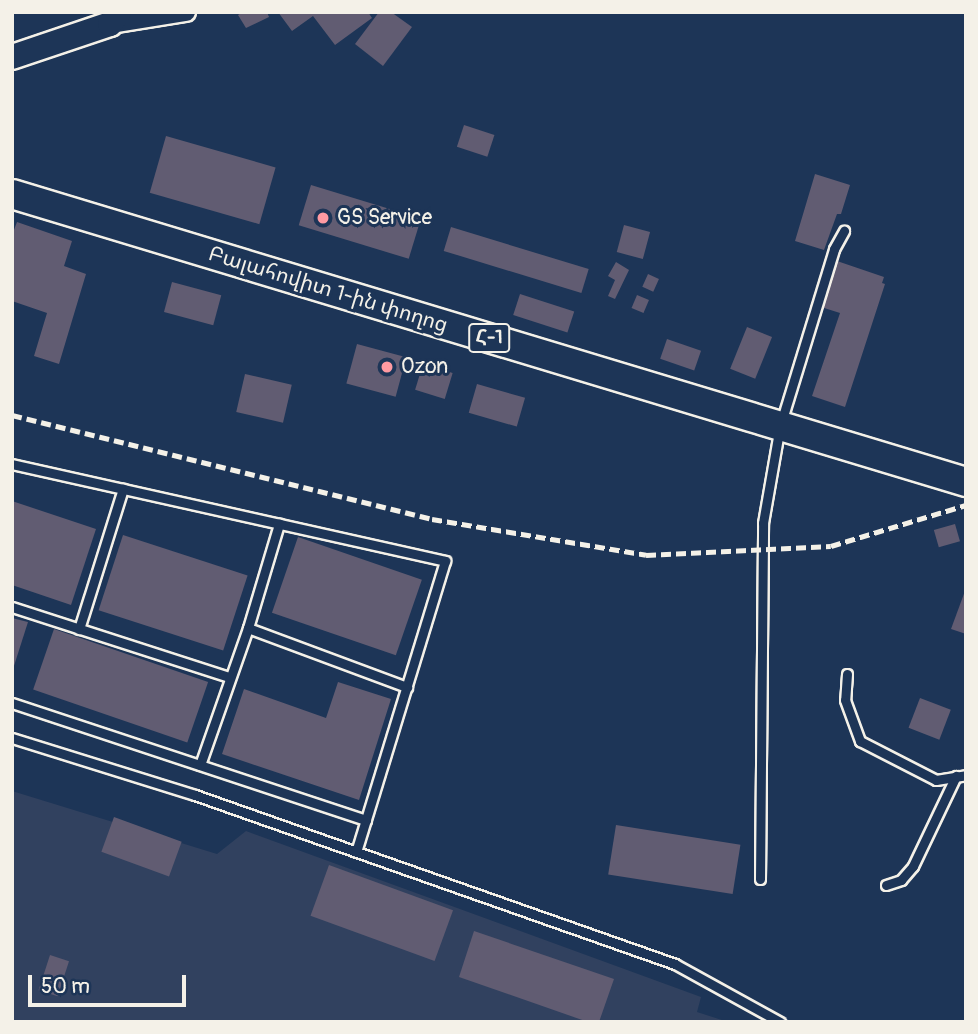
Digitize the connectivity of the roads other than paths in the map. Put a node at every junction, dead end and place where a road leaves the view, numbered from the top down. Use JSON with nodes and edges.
{"nodes":[{"id":1,"x":186,"y":12,"type":"edge"},
{"id":2,"x":115,"y":18,"type":"edge"},
{"id":3,"x":12,"y":57,"type":"edge"},
{"id":4,"x":12,"y":194,"type":"edge"},
{"id":5,"x":844,"y":231,"type":"dead end"},
{"id":6,"x":780,"y":426,"type":"junction"},
{"id":7,"x":12,"y":464,"type":"edge"},
{"id":8,"x":966,"y":482,"type":"edge"},
{"id":9,"x":123,"y":489,"type":"junction"},
{"id":10,"x":279,"y":524,"type":"junction"},
{"id":11,"x":12,"y":607,"type":"edge"},
{"id":12,"x":248,"y":628,"type":"junction"},
{"id":13,"x":79,"y":629,"type":"junction"},
{"id":14,"x":847,"y":674,"type":"dead end"},
{"id":15,"x":229,"y":677,"type":"junction"},
{"id":16,"x":407,"y":687,"type":"junction"},
{"id":17,"x":12,"y":703,"type":"edge"},
{"id":18,"x":12,"y":738,"type":"edge"},
{"id":19,"x":200,"y":765,"type":"junction"},
{"id":20,"x":961,"y":776,"type":"edge"},
{"id":21,"x":366,"y":820,"type":"junction"},
{"id":22,"x":356,"y":852,"type":"junction"},
{"id":23,"x":760,"y":879,"type":"dead end"},
{"id":24,"x":886,"y":885,"type":"dead end"},
{"id":25,"x":780,"y":1022,"type":"edge"}],
"edges":[{"from":1,"to":2,"type":"street"},
{"from":2,"to":3,"type":"street"},
{"from":4,"to":6,"type":"main road","name":"Բալահովիտ 1-ին փողոց","number":"Հ-1"},
{"from":5,"to":6,"type":"lane"},
{"from":6,"to":8,"type":"main road","name":"Բալահովիտ 1-ին փողոց","number":"Հ-1"},
{"from":6,"to":23,"type":"lane"},
{"from":7,"to":9,"type":"lane"},
{"from":9,"to":10,"type":"lane"},
{"from":9,"to":13,"type":"lane"},
{"from":10,"to":12,"type":"lane"},
{"from":10,"to":16,"type":"lane"},
{"from":11,"to":13,"type":"lane"},
{"from":12,"to":15,"type":"lane"},
{"from":12,"to":16,"type":"lane"},
{"from":13,"to":15,"type":"lane"},
{"from":14,"to":20,"type":"lane"},
{"from":15,"to":19,"type":"lane"},
{"from":16,"to":21,"type":"lane"},
{"from":17,"to":19,"type":"lane"},
{"from":18,"to":22,"type":"lane"},
{"from":19,"to":21,"type":"lane"},
{"from":20,"to":24,"type":"lane"},
{"from":21,"to":22,"type":"lane"},
{"from":22,"to":25,"type":"lane"}]}
